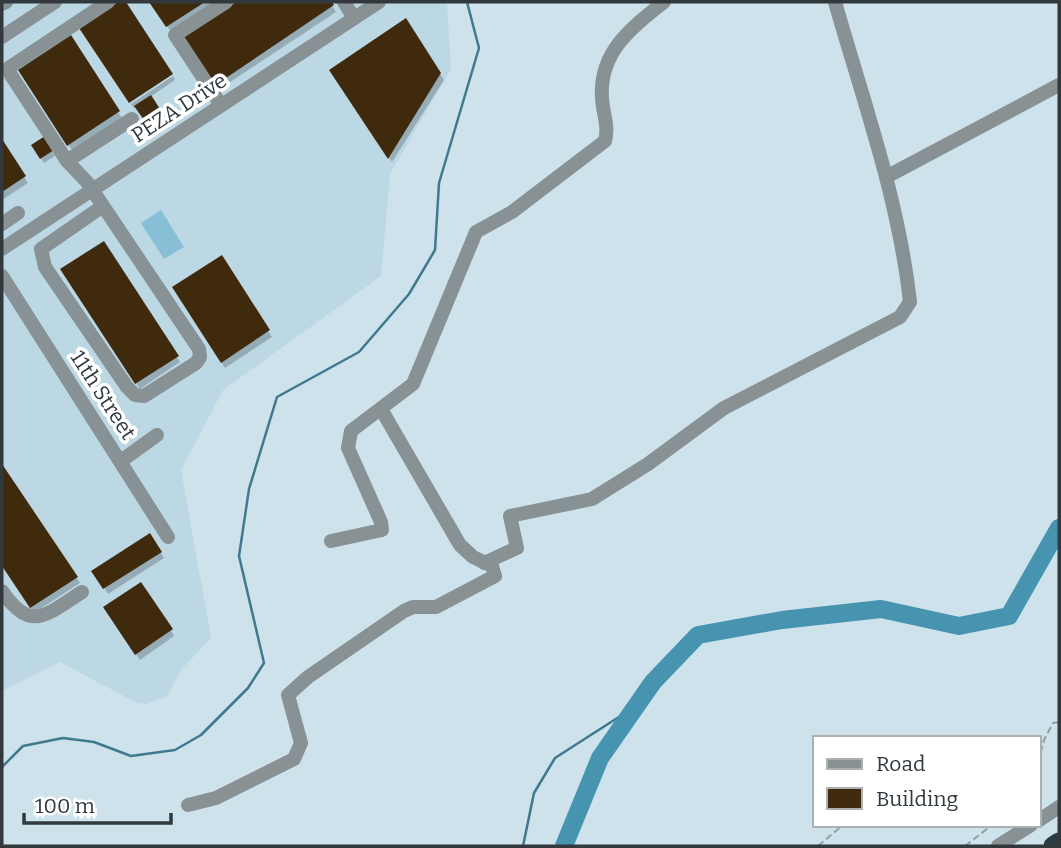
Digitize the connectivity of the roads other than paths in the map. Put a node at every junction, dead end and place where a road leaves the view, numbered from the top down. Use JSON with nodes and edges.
{"nodes":[{"id":1,"x":55,"y":2,"type":"edge"},
{"id":2,"x":108,"y":2,"type":"edge"},
{"id":3,"x":226,"y":2,"type":"edge"},
{"id":4,"x":344,"y":2,"type":"edge"},
{"id":5,"x":379,"y":2,"type":"edge"},
{"id":6,"x":664,"y":2,"type":"edge"},
{"id":7,"x":835,"y":2,"type":"edge"},
{"id":8,"x":354,"y":18,"type":"junction"},
{"id":9,"x":2,"y":37,"type":"edge"},
{"id":10,"x":1059,"y":85,"type":"edge"},
{"id":11,"x":220,"y":105,"type":"junction"},
{"id":12,"x":132,"y":119,"type":"dead end"},
{"id":13,"x":67,"y":161,"type":"junction"},
{"id":14,"x":886,"y":177,"type":"junction"},
{"id":15,"x":92,"y":189,"type":"junction"},
{"id":16,"x":103,"y":206,"type":"junction"},
{"id":17,"x":18,"y":213,"type":"dead end"},
{"id":18,"x":2,"y":224,"type":"edge"},
{"id":19,"x":2,"y":248,"type":"edge"},
{"id":20,"x":2,"y":275,"type":"edge"},
{"id":21,"x":381,"y":409,"type":"junction"},
{"id":22,"x":157,"y":435,"type":"dead end"},
{"id":23,"x":121,"y":461,"type":"junction"},
{"id":24,"x":168,"y":537,"type":"dead end"},
{"id":25,"x":331,"y":541,"type":"dead end"},
{"id":26,"x":484,"y":564,"type":"junction"},
{"id":27,"x":2,"y":592,"type":"edge"},
{"id":28,"x":82,"y":592,"type":"dead end"},
{"id":29,"x":188,"y":804,"type":"dead end"},
{"id":30,"x":1059,"y":807,"type":"edge"},
{"id":31,"x":1040,"y":820,"type":"edge"},
{"id":32,"x":1028,"y":827,"type":"edge"},
{"id":33,"x":1059,"y":842,"type":"edge"},
{"id":34,"x":998,"y":846,"type":"edge"},
{"id":35,"x":1053,"y":846,"type":"edge"}],
"edges":[{"from":1,"to":9,"type":"street"},
{"from":2,"to":13,"type":"street"},
{"from":3,"to":11,"type":"street"},
{"from":4,"to":8,"type":"street"},
{"from":5,"to":8,"type":"street","name":"PEZA Drive"},
{"from":6,"to":21,"type":"street"},
{"from":7,"to":14,"type":"street"},
{"from":8,"to":11,"type":"street","name":"PEZA Drive"},
{"from":10,"to":14,"type":"street"},
{"from":11,"to":15,"type":"street","name":"PEZA Drive"},
{"from":12,"to":13,"type":"street"},
{"from":13,"to":15,"type":"street"},
{"from":14,"to":26,"type":"street"},
{"from":15,"to":16,"type":"street"},
{"from":15,"to":19,"type":"street","name":"PEZA Drive"},
{"from":16,"to":16,"type":"street"},
{"from":17,"to":18,"type":"street"},
{"from":20,"to":23,"type":"street","name":"11th Street"},
{"from":21,"to":25,"type":"street"},
{"from":21,"to":26,"type":"street"},
{"from":22,"to":23,"type":"street"},
{"from":23,"to":24,"type":"street","name":"11th Street"},
{"from":26,"to":29,"type":"street"},
{"from":27,"to":28,"type":"street"},
{"from":30,"to":31,"type":"street"},
{"from":32,"to":34,"type":"street"},
{"from":33,"to":35,"type":"highway"}]}
